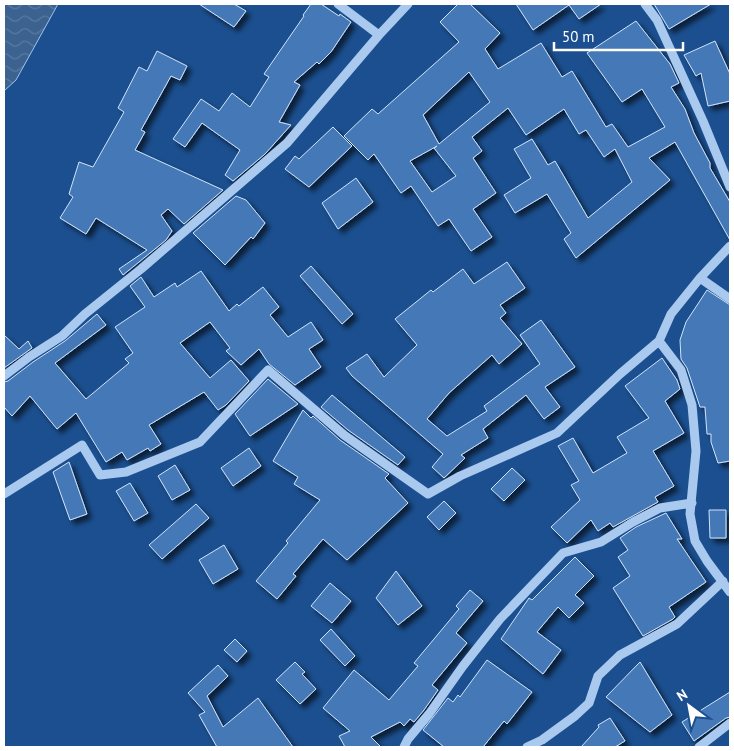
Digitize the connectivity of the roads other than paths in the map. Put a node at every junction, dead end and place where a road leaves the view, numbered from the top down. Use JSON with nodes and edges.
{"nodes":[{"id":1,"x":338,"y":4,"type":"edge"},
{"id":2,"x":408,"y":4,"type":"edge"},
{"id":3,"x":645,"y":4,"type":"edge"},
{"id":4,"x":379,"y":35,"type":"junction"},
{"id":5,"x":730,"y":187,"type":"edge"},
{"id":6,"x":730,"y":246,"type":"edge"},
{"id":7,"x":700,"y":278,"type":"junction"},
{"id":8,"x":730,"y":299,"type":"edge"},
{"id":9,"x":659,"y":341,"type":"junction"},
{"id":10,"x":4,"y":376,"type":"edge"},
{"id":11,"x":4,"y":494,"type":"edge"},
{"id":12,"x":692,"y":503,"type":"junction"},
{"id":13,"x":723,"y":581,"type":"junction"},
{"id":14,"x":730,"y":592,"type":"edge"},
{"id":15,"x":730,"y":723,"type":"edge"},
{"id":16,"x":404,"y":747,"type":"edge"},
{"id":17,"x":528,"y":747,"type":"edge"},
{"id":18,"x":698,"y":747,"type":"edge"}],
"edges":[{"from":1,"to":4,"type":"street"},
{"from":2,"to":4,"type":"street"},
{"from":3,"to":5,"type":"street"},
{"from":4,"to":10,"type":"street"},
{"from":6,"to":7,"type":"street"},
{"from":7,"to":8,"type":"street"},
{"from":7,"to":9,"type":"street"},
{"from":9,"to":11,"type":"street"},
{"from":9,"to":12,"type":"street"},
{"from":12,"to":13,"type":"street"},
{"from":12,"to":16,"type":"street"},
{"from":13,"to":14,"type":"street"},
{"from":13,"to":17,"type":"street"},
{"from":15,"to":18,"type":"street"}]}
